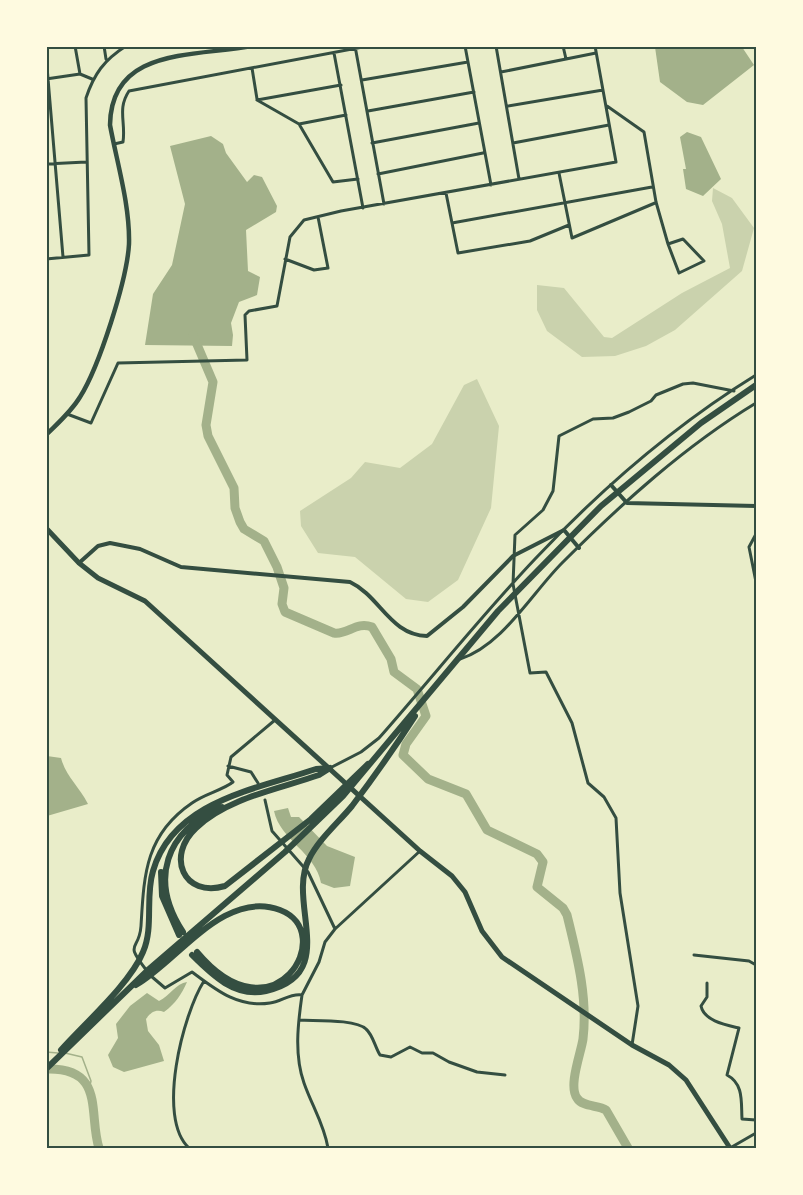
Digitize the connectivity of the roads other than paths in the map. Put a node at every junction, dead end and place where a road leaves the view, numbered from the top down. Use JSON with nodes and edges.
{"nodes":[{"id":1,"x":75,"y":46,"type":"edge"},
{"id":2,"x":104,"y":46,"type":"edge"},
{"id":3,"x":126,"y":46,"type":"edge"},
{"id":4,"x":186,"y":46,"type":"edge"},
{"id":5,"x":252,"y":46,"type":"edge"},
{"id":6,"x":368,"y":46,"type":"edge"},
{"id":7,"x":465,"y":46,"type":"edge"},
{"id":8,"x":496,"y":46,"type":"edge"},
{"id":9,"x":563,"y":46,"type":"edge"},
{"id":10,"x":595,"y":46,"type":"edge"},
{"id":11,"x":355,"y":48,"type":"edge"},
{"id":12,"x":334,"y":53,"type":"junction"},
{"id":13,"x":596,"y":53,"type":"junction"},
{"id":14,"x":46,"y":55,"type":"edge"},
{"id":15,"x":188,"y":56,"type":"junction"},
{"id":16,"x":566,"y":59,"type":"junction"},
{"id":17,"x":106,"y":60,"type":"junction"},
{"id":18,"x":468,"y":62,"type":"junction"},
{"id":19,"x":252,"y":68,"type":"junction"},
{"id":20,"x":501,"y":72,"type":"junction"},
{"id":21,"x":80,"y":74,"type":"junction"},
{"id":22,"x":48,"y":79,"type":"edge"},
{"id":23,"x":92,"y":80,"type":"junction"},
{"id":24,"x":362,"y":81,"type":"junction"},
{"id":25,"x":341,"y":85,"type":"junction"},
{"id":26,"x":603,"y":90,"type":"junction"},
{"id":27,"x":474,"y":92,"type":"junction"},
{"id":28,"x":257,"y":100,"type":"junction"},
{"id":29,"x":507,"y":106,"type":"junction"},
{"id":30,"x":607,"y":106,"type":"junction"},
{"id":31,"x":368,"y":111,"type":"junction"},
{"id":32,"x":346,"y":114,"type":"junction"},
{"id":33,"x":479,"y":123,"type":"junction"},
{"id":34,"x":299,"y":124,"type":"junction"},
{"id":35,"x":610,"y":125,"type":"junction"},
{"id":36,"x":372,"y":143,"type":"junction"},
{"id":37,"x":513,"y":143,"type":"junction"},
{"id":38,"x":114,"y":144,"type":"junction"},
{"id":39,"x":483,"y":153,"type":"junction"},
{"id":40,"x":86,"y":162,"type":"junction"},
{"id":41,"x":46,"y":164,"type":"edge"},
{"id":42,"x":57,"y":164,"type":"junction"},
{"id":43,"x":559,"y":172,"type":"junction"},
{"id":44,"x":378,"y":174,"type":"junction"},
{"id":45,"x":358,"y":179,"type":"junction"},
{"id":46,"x":519,"y":179,"type":"junction"},
{"id":47,"x":491,"y":185,"type":"junction"},
{"id":48,"x":652,"y":187,"type":"junction"},
{"id":49,"x":447,"y":193,"type":"junction"},
{"id":50,"x":656,"y":202,"type":"junction"},
{"id":51,"x":565,"y":203,"type":"junction"},
{"id":52,"x":384,"y":204,"type":"junction"},
{"id":53,"x":363,"y":208,"type":"junction"},
{"id":54,"x":318,"y":217,"type":"junction"},
{"id":55,"x":452,"y":223,"type":"junction"},
{"id":56,"x":569,"y":225,"type":"junction"},
{"id":57,"x":669,"y":244,"type":"junction"},
{"id":58,"x":63,"y":257,"type":"junction"},
{"id":59,"x":46,"y":259,"type":"edge"},
{"id":60,"x":285,"y":259,"type":"junction"},
{"id":61,"x":756,"y":375,"type":"edge"},
{"id":62,"x":756,"y":385,"type":"edge"},
{"id":63,"x":734,"y":391,"type":"junction"},
{"id":64,"x":756,"y":403,"type":"edge"},
{"id":65,"x":67,"y":414,"type":"junction"},
{"id":66,"x":46,"y":435,"type":"edge"},
{"id":67,"x":611,"y":485,"type":"junction"},
{"id":68,"x":627,"y":502,"type":"junction"},
{"id":69,"x":756,"y":506,"type":"edge"},
{"id":70,"x":46,"y":528,"type":"edge"},
{"id":71,"x":564,"y":530,"type":"junction"},
{"id":72,"x":756,"y":534,"type":"edge"},
{"id":73,"x":579,"y":548,"type":"junction"},
{"id":74,"x":513,"y":556,"type":"junction"},
{"id":75,"x":79,"y":563,"type":"junction"},
{"id":76,"x":756,"y":582,"type":"edge"},
{"id":77,"x":513,"y":584,"type":"junction"},
{"id":78,"x":518,"y":611,"type":"junction"},
{"id":79,"x":446,"y":662,"type":"junction"},
{"id":80,"x":424,"y":700,"type":"junction"},
{"id":81,"x":276,"y":719,"type":"junction"},
{"id":82,"x":377,"y":757,"type":"junction"},
{"id":83,"x":228,"y":766,"type":"junction"},
{"id":84,"x":330,"y":768,"type":"junction"},
{"id":85,"x":258,"y":783,"type":"dead end"},
{"id":86,"x":265,"y":800,"type":"dead end"},
{"id":87,"x":240,"y":802,"type":"junction"},
{"id":88,"x":175,"y":832,"type":"junction"},
{"id":89,"x":420,"y":850,"type":"junction"},
{"id":90,"x":335,"y":929,"type":"junction"},
{"id":91,"x":694,"y":954,"type":"dead end"},
{"id":92,"x":756,"y":965,"type":"edge"},
{"id":93,"x":151,"y":971,"type":"junction"},
{"id":94,"x":204,"y":981,"type":"junction"},
{"id":95,"x":707,"y":983,"type":"dead end"},
{"id":96,"x":302,"y":994,"type":"junction"},
{"id":97,"x":300,"y":1020,"type":"junction"},
{"id":98,"x":632,"y":1045,"type":"junction"},
{"id":99,"x":46,"y":1068,"type":"edge"},
{"id":100,"x":505,"y":1075,"type":"dead end"},
{"id":101,"x":756,"y":1120,"type":"edge"},
{"id":102,"x":756,"y":1133,"type":"edge"},
{"id":103,"x":730,"y":1148,"type":"edge"},
{"id":104,"x":189,"y":1149,"type":"edge"},
{"id":105,"x":328,"y":1149,"type":"edge"}],
"edges":[{"from":1,"to":21,"type":"street"},
{"from":2,"to":17,"type":"street"},
{"from":3,"to":17,"type":"street"},
{"from":4,"to":15,"type":"street"},
{"from":5,"to":15,"type":"main road"},
{"from":6,"to":11,"type":"street"},
{"from":7,"to":18,"type":"street"},
{"from":8,"to":20,"type":"street"},
{"from":9,"to":16,"type":"street"},
{"from":10,"to":13,"type":"street"},
{"from":11,"to":12,"type":"street"},
{"from":11,"to":24,"type":"street"},
{"from":12,"to":19,"type":"street"},
{"from":12,"to":25,"type":"street"},
{"from":13,"to":16,"type":"street"},
{"from":13,"to":26,"type":"street"},
{"from":14,"to":22,"type":"street"},
{"from":15,"to":38,"type":"main road"},
{"from":16,"to":20,"type":"street"},
{"from":17,"to":23,"type":"street"},
{"from":18,"to":24,"type":"street"},
{"from":18,"to":27,"type":"street"},
{"from":19,"to":28,"type":"street"},
{"from":19,"to":38,"type":"street"},
{"from":20,"to":29,"type":"street"},
{"from":21,"to":22,"type":"street"},
{"from":21,"to":23,"type":"street"},
{"from":22,"to":42,"type":"street"},
{"from":23,"to":40,"type":"street"},
{"from":24,"to":31,"type":"street"},
{"from":25,"to":28,"type":"street"},
{"from":25,"to":32,"type":"street"},
{"from":26,"to":29,"type":"street"},
{"from":26,"to":30,"type":"street"},
{"from":27,"to":31,"type":"street"},
{"from":27,"to":33,"type":"street"},
{"from":28,"to":34,"type":"street"},
{"from":29,"to":37,"type":"street"},
{"from":30,"to":35,"type":"street"},
{"from":30,"to":48,"type":"street"},
{"from":31,"to":36,"type":"street"},
{"from":32,"to":34,"type":"street"},
{"from":32,"to":45,"type":"street"},
{"from":33,"to":36,"type":"street"},
{"from":33,"to":39,"type":"street"},
{"from":34,"to":45,"type":"street"},
{"from":35,"to":37,"type":"street"},
{"from":35,"to":43,"type":"street"},
{"from":36,"to":44,"type":"street"},
{"from":37,"to":46,"type":"street"},
{"from":38,"to":65,"type":"main road"},
{"from":39,"to":44,"type":"street"},
{"from":39,"to":47,"type":"street"},
{"from":40,"to":42,"type":"street"},
{"from":40,"to":58,"type":"street"},
{"from":41,"to":42,"type":"street"},
{"from":42,"to":58,"type":"street"},
{"from":43,"to":46,"type":"street"},
{"from":43,"to":51,"type":"street"},
{"from":44,"to":52,"type":"street"},
{"from":45,"to":53,"type":"street"},
{"from":46,"to":47,"type":"street"},
{"from":47,"to":49,"type":"street"},
{"from":48,"to":50,"type":"street"},
{"from":48,"to":51,"type":"street"},
{"from":49,"to":52,"type":"street"},
{"from":49,"to":55,"type":"street"},
{"from":50,"to":56,"type":"street"},
{"from":50,"to":57,"type":"street"},
{"from":51,"to":55,"type":"street"},
{"from":51,"to":56,"type":"street"},
{"from":52,"to":53,"type":"street"},
{"from":53,"to":54,"type":"street"},
{"from":54,"to":60,"type":"street"},
{"from":54,"to":60,"type":"street"},
{"from":55,"to":56,"type":"street"},
{"from":57,"to":57,"type":"street"},
{"from":58,"to":59,"type":"street"},
{"from":60,"to":65,"type":"street"},
{"from":61,"to":63,"type":"street"},
{"from":62,"to":80,"type":"highway"},
{"from":63,"to":67,"type":"street"},
{"from":63,"to":74,"type":"street"},
{"from":64,"to":68,"type":"street"},
{"from":65,"to":66,"type":"main road"},
{"from":67,"to":68,"type":"street"},
{"from":67,"to":71,"type":"street"},
{"from":68,"to":69,"type":"street"},
{"from":68,"to":73,"type":"street"},
{"from":70,"to":75,"type":"highway"},
{"from":71,"to":73,"type":"street"},
{"from":71,"to":74,"type":"street"},
{"from":71,"to":77,"type":"street"},
{"from":72,"to":76,"type":"street"},
{"from":73,"to":78,"type":"street"},
{"from":74,"to":75,"type":"street"},
{"from":74,"to":77,"type":"street"},
{"from":75,"to":81,"type":"highway"},
{"from":77,"to":78,"type":"street"},
{"from":77,"to":79,"type":"street"},
{"from":78,"to":79,"type":"street"},
{"from":78,"to":98,"type":"street"},
{"from":79,"to":84,"type":"street"},
{"from":80,"to":82,"type":"highway"},
{"from":80,"to":93,"type":"highway"},
{"from":81,"to":83,"type":"street"},
{"from":81,"to":84,"type":"highway"},
{"from":82,"to":87,"type":"highway"},
{"from":82,"to":93,"type":"highway"},
{"from":83,"to":85,"type":"street"},
{"from":83,"to":94,"type":"street"},
{"from":84,"to":87,"type":"highway"},
{"from":84,"to":88,"type":"highway"},
{"from":84,"to":89,"type":"highway"},
{"from":86,"to":90,"type":"street"},
{"from":87,"to":88,"type":"highway"},
{"from":88,"to":99,"type":"highway"},
{"from":89,"to":90,"type":"street"},
{"from":89,"to":98,"type":"highway"},
{"from":90,"to":96,"type":"street"},
{"from":91,"to":92,"type":"street"},
{"from":93,"to":99,"type":"highway"},
{"from":94,"to":96,"type":"street"},
{"from":94,"to":104,"type":"street"},
{"from":95,"to":101,"type":"street"},
{"from":96,"to":97,"type":"street"},
{"from":97,"to":100,"type":"street"},
{"from":97,"to":105,"type":"street"},
{"from":98,"to":103,"type":"highway"},
{"from":102,"to":103,"type":"street"}]}
